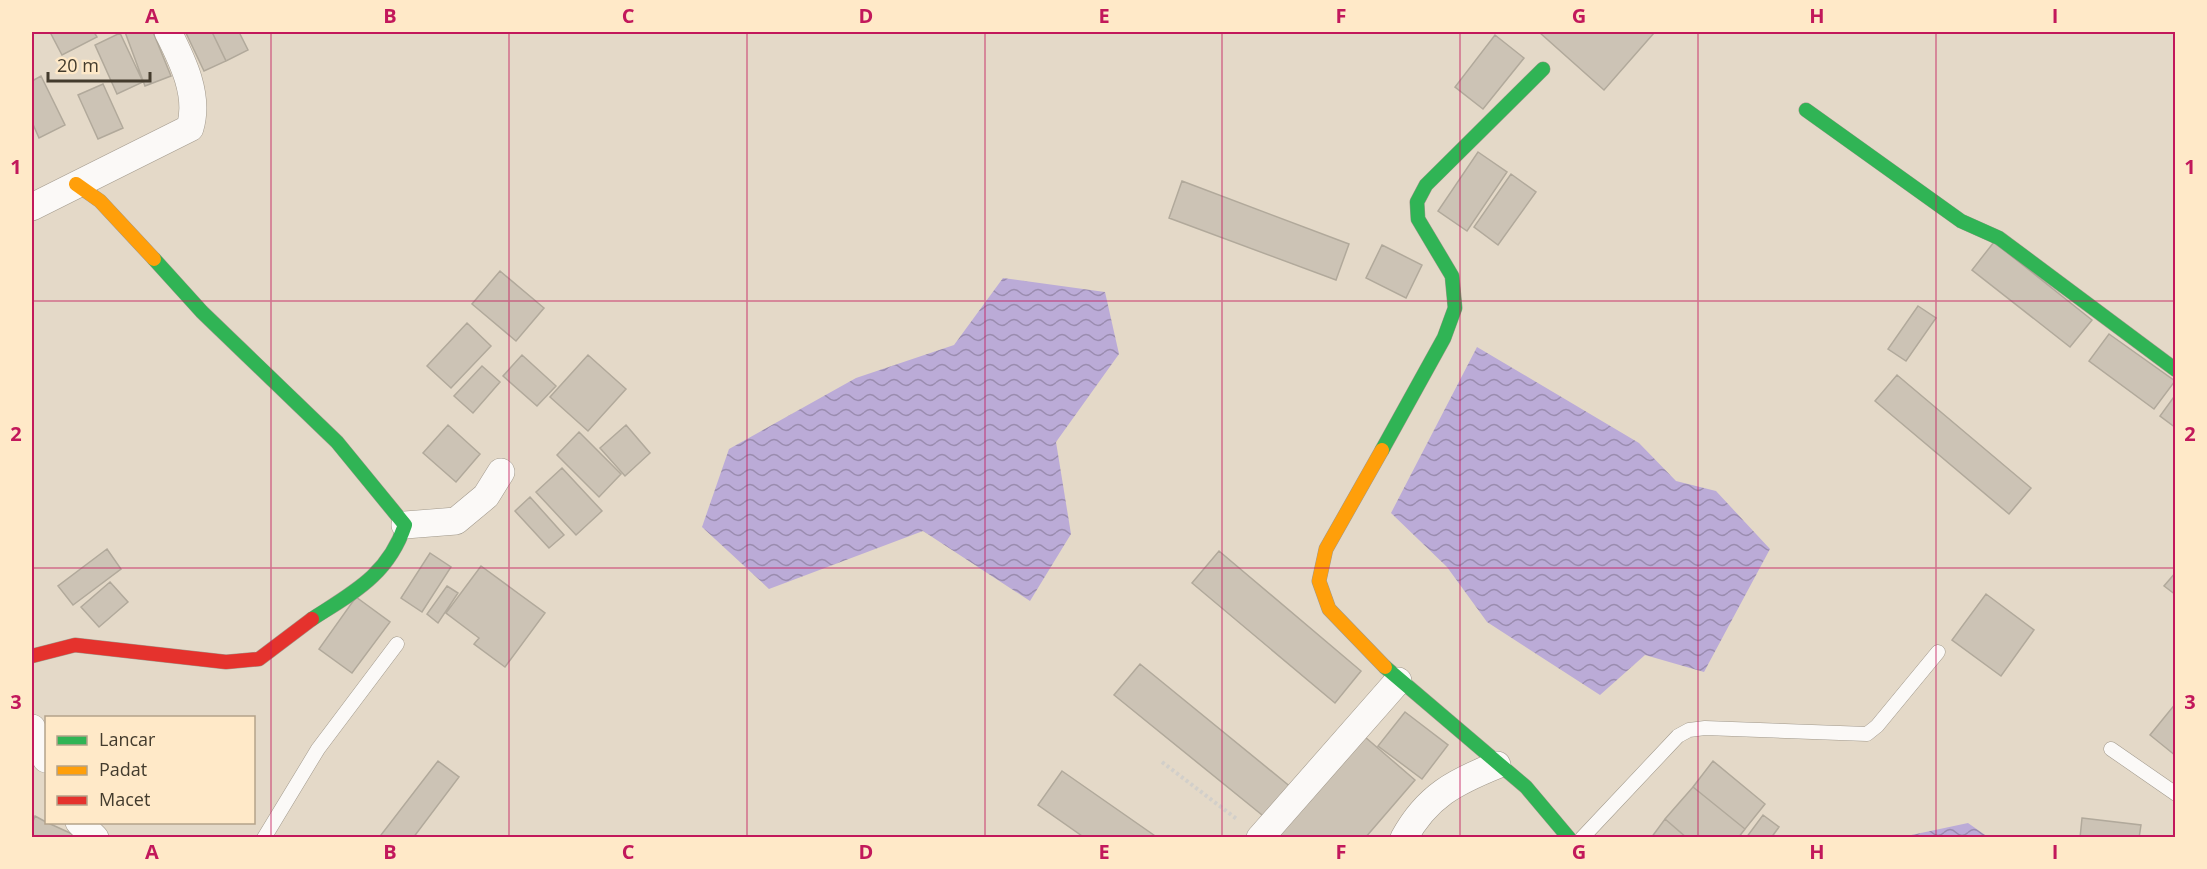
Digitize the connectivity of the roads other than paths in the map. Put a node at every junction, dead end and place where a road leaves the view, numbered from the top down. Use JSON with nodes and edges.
{"nodes":[{"id":1,"x":168,"y":32,"type":"edge"},
{"id":2,"x":1543,"y":69,"type":"dead end"},
{"id":3,"x":1806,"y":110,"type":"dead end"},
{"id":4,"x":76,"y":184,"type":"junction"},
{"id":5,"x":32,"y":207,"type":"edge"},
{"id":6,"x":2175,"y":370,"type":"edge"},
{"id":7,"x":501,"y":472,"type":"dead end"},
{"id":8,"x":405,"y":525,"type":"junction"},
{"id":9,"x":397,"y":644,"type":"dead end"},
{"id":10,"x":1938,"y":652,"type":"dead end"},
{"id":11,"x":32,"y":656,"type":"edge"},
{"id":12,"x":1398,"y":681,"type":"junction"},
{"id":13,"x":32,"y":728,"type":"edge"},
{"id":14,"x":2111,"y":749,"type":"dead end"},
{"id":15,"x":45,"y":757,"type":"edge"},
{"id":16,"x":1497,"y":765,"type":"junction"},
{"id":17,"x":2175,"y":794,"type":"edge"},
{"id":18,"x":81,"y":824,"type":"edge"},
{"id":19,"x":1251,"y":831,"type":"edge"},
{"id":20,"x":94,"y":837,"type":"edge"},
{"id":21,"x":264,"y":837,"type":"edge"},
{"id":22,"x":1404,"y":837,"type":"edge"},
{"id":23,"x":1569,"y":837,"type":"edge"},
{"id":24,"x":1582,"y":837,"type":"edge"}],
"edges":[{"from":1,"to":4,"type":"street"},
{"from":2,"to":12,"type":"street"},
{"from":3,"to":6,"type":"street"},
{"from":4,"to":5,"type":"street"},
{"from":4,"to":8,"type":"street"},
{"from":7,"to":8,"type":"street"},
{"from":8,"to":11,"type":"street"},
{"from":9,"to":21,"type":"lane"},
{"from":10,"to":24,"type":"lane"},
{"from":12,"to":16,"type":"street"},
{"from":12,"to":19,"type":"street"},
{"from":13,"to":15,"type":"street"},
{"from":14,"to":17,"type":"lane"},
{"from":16,"to":22,"type":"street"},
{"from":16,"to":23,"type":"street"},
{"from":18,"to":20,"type":"street"}]}
